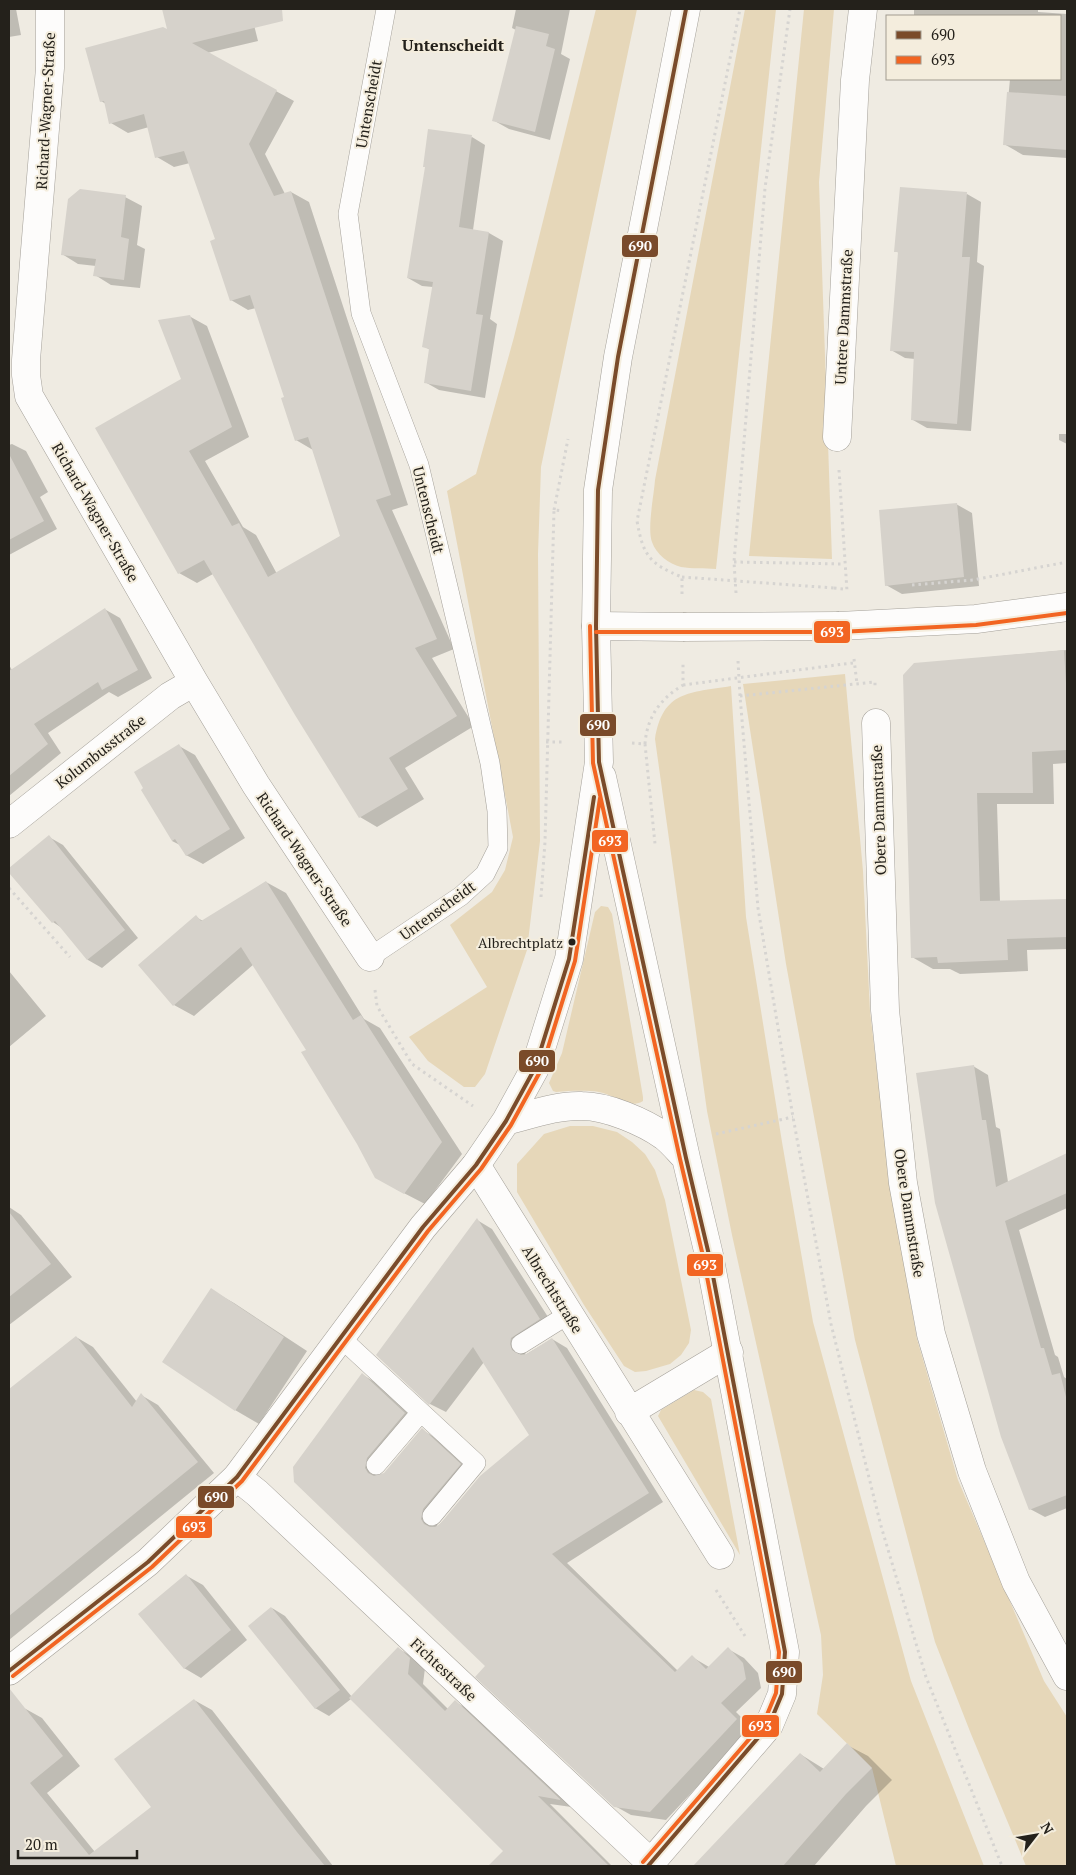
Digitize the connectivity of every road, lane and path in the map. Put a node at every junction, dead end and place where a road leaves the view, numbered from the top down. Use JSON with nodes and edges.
{"nodes":[{"id":1,"x":50,"y":9,"type":"edge"},
{"id":2,"x":386,"y":9,"type":"edge"},
{"id":3,"x":686,"y":9,"type":"edge"},
{"id":4,"x":740,"y":9,"type":"edge"},
{"id":5,"x":790,"y":9,"type":"edge"},
{"id":6,"x":862,"y":9,"type":"edge"},
{"id":7,"x":19,"y":400,"type":"edge"},
{"id":8,"x":837,"y":437,"type":"joint"},
{"id":9,"x":598,"y":515,"type":"junction"},
{"id":10,"x":638,"y":521,"type":"dead end"},
{"id":11,"x":734,"y":562,"type":"junction"},
{"id":12,"x":1067,"y":562,"type":"edge"},
{"id":13,"x":844,"y":564,"type":"junction"},
{"id":14,"x":682,"y":576,"type":"dead end"},
{"id":15,"x":906,"y":585,"type":"dead end"},
{"id":16,"x":847,"y":589,"type":"junction"},
{"id":17,"x":857,"y":589,"type":"dead end"},
{"id":18,"x":736,"y":600,"type":"dead end"},
{"id":19,"x":1067,"y":607,"type":"edge"},
{"id":20,"x":596,"y":626,"type":"junction"},
{"id":21,"x":845,"y":626,"type":"junction"},
{"id":22,"x":738,"y":658,"type":"dead end"},
{"id":23,"x":854,"y":662,"type":"dead end"},
{"id":24,"x":844,"y":664,"type":"dead end"},
{"id":25,"x":194,"y":682,"type":"junction"},
{"id":26,"x":683,"y":685,"type":"dead end"},
{"id":27,"x":740,"y":696,"type":"junction"},
{"id":28,"x":876,"y":723,"type":"dead end"},
{"id":29,"x":599,"y":762,"type":"junction"},
{"id":30,"x":9,"y":824,"type":"edge"},
{"id":31,"x":9,"y":888,"type":"edge"},
{"id":32,"x":540,"y":899,"type":"dead end"},
{"id":33,"x":70,"y":957,"type":"dead end"},
{"id":34,"x":370,"y":957,"type":"junction"},
{"id":35,"x":477,"y":1108,"type":"dead end"},
{"id":36,"x":793,"y":1117,"type":"junction"},
{"id":37,"x":506,"y":1121,"type":"junction"},
{"id":38,"x":714,"y":1135,"type":"dead end"},
{"id":39,"x":686,"y":1158,"type":"junction"},
{"id":40,"x":476,"y":1165,"type":"junction"},
{"id":41,"x":569,"y":1314,"type":"junction"},
{"id":42,"x":341,"y":1338,"type":"junction"},
{"id":43,"x":522,"y":1344,"type":"dead end"},
{"id":44,"x":729,"y":1352,"type":"junction"},
{"id":45,"x":421,"y":1412,"type":"junction"},
{"id":46,"x":629,"y":1412,"type":"junction"},
{"id":47,"x":376,"y":1465,"type":"dead end"},
{"id":48,"x":236,"y":1477,"type":"junction"},
{"id":49,"x":432,"y":1516,"type":"dead end"},
{"id":50,"x":720,"y":1555,"type":"dead end"},
{"id":51,"x":714,"y":1585,"type":"dead end"},
{"id":52,"x":750,"y":1644,"type":"dead end"},
{"id":53,"x":9,"y":1671,"type":"edge"},
{"id":54,"x":1067,"y":1676,"type":"edge"},
{"id":55,"x":649,"y":1865,"type":"edge"},
{"id":56,"x":1002,"y":1866,"type":"edge"}],
"edges":[{"from":1,"to":7,"type":"street","name":"Richard-Wagner-Straße"},
{"from":2,"to":34,"type":"lane","name":"Untenscheidt"},
{"from":3,"to":9,"type":"street"},
{"from":4,"to":10,"type":"path"},
{"from":5,"to":11,"type":"path"},
{"from":6,"to":8,"type":"street","name":"Untere Dammstraße"},
{"from":7,"to":25,"type":"street","name":"Richard-Wagner-Straße"},
{"from":8,"to":13,"type":"path"},
{"from":9,"to":20,"type":"street"},
{"from":9,"to":32,"type":"path"},
{"from":11,"to":13,"type":"path"},
{"from":11,"to":18,"type":"path"},
{"from":12,"to":15,"type":"path"},
{"from":13,"to":16,"type":"path"},
{"from":14,"to":16,"type":"path","bridge":true},
{"from":16,"to":17,"type":"path"},
{"from":16,"to":21,"type":"path"},
{"from":19,"to":21,"type":"street"},
{"from":20,"to":21,"type":"street","bridge":true},
{"from":20,"to":29,"type":"street"},
{"from":22,"to":27,"type":"path"},
{"from":23,"to":27,"type":"path"},
{"from":24,"to":26,"type":"path","bridge":true},
{"from":25,"to":30,"type":"street","name":"Kolumbusstraße"},
{"from":25,"to":34,"type":"street","name":"Richard-Wagner-Straße"},
{"from":27,"to":36,"type":"path"},
{"from":28,"to":54,"type":"street","name":"Obere Dammstraße"},
{"from":29,"to":37,"type":"street"},
{"from":29,"to":39,"type":"street"},
{"from":31,"to":33,"type":"path"},
{"from":34,"to":35,"type":"path"},
{"from":36,"to":38,"type":"path"},
{"from":36,"to":56,"type":"path"},
{"from":37,"to":39,"type":"street"},
{"from":37,"to":40,"type":"street"},
{"from":39,"to":44,"type":"street"},
{"from":40,"to":41,"type":"street","name":"Albrechtstraße"},
{"from":40,"to":42,"type":"street"},
{"from":41,"to":43,"type":"lane"},
{"from":41,"to":46,"type":"street","name":"Albrechtstraße"},
{"from":42,"to":45,"type":"lane"},
{"from":42,"to":48,"type":"street"},
{"from":44,"to":46,"type":"street"},
{"from":44,"to":55,"type":"street"},
{"from":45,"to":47,"type":"lane"},
{"from":45,"to":49,"type":"lane"},
{"from":46,"to":50,"type":"street","name":"Albrechtstraße"},
{"from":48,"to":53,"type":"street"},
{"from":48,"to":55,"type":"street","name":"Fichtestraße"},
{"from":51,"to":52,"type":"path"}]}
